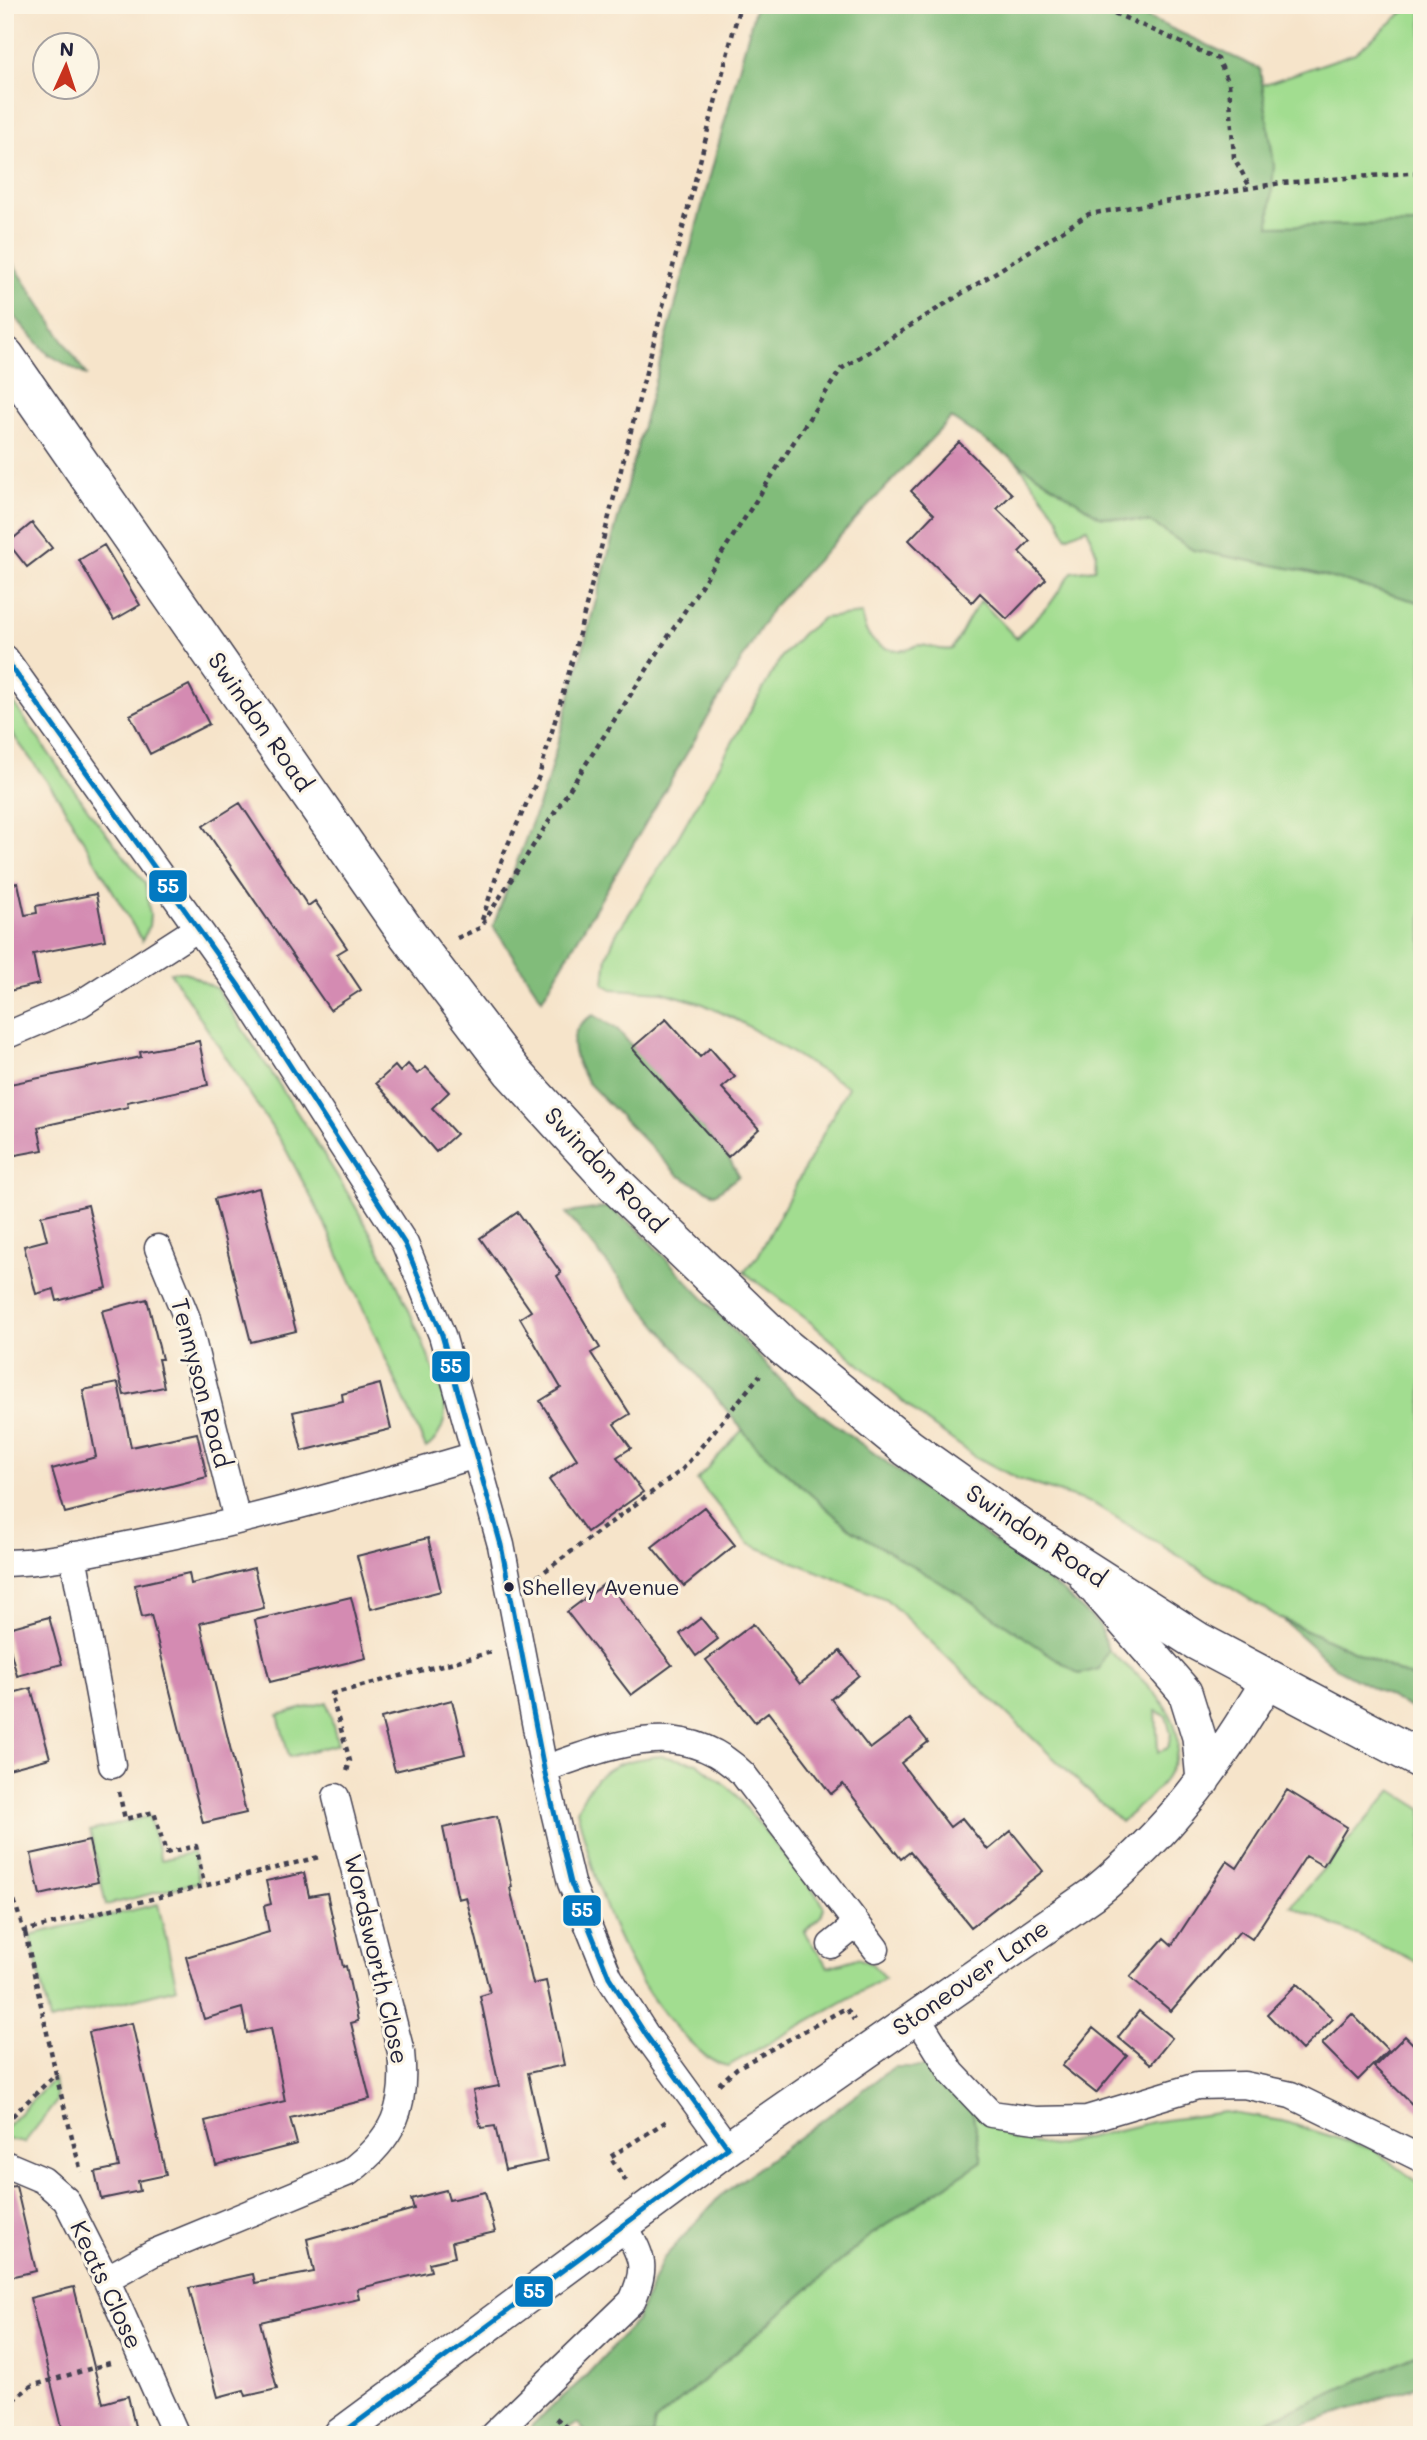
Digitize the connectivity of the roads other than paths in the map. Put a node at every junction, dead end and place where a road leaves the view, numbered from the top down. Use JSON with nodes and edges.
{"nodes":[{"id":1,"x":5,"y":356,"type":"edge"},
{"id":2,"x":5,"y":658,"type":"edge"},
{"id":3,"x":198,"y":928,"type":"junction"},
{"id":4,"x":5,"y":1036,"type":"edge"},
{"id":5,"x":158,"y":1248,"type":"dead end"},
{"id":6,"x":476,"y":1455,"type":"junction"},
{"id":7,"x":237,"y":1520,"type":"junction"},
{"id":8,"x":73,"y":1555,"type":"junction"},
{"id":9,"x":1070,"y":1560,"type":"junction"},
{"id":10,"x":5,"y":1563,"type":"edge"},
{"id":11,"x":1268,"y":1681,"type":"junction"},
{"id":12,"x":1422,"y":1760,"type":"edge"},
{"id":13,"x":112,"y":1765,"type":"road end"},
{"id":14,"x":544,"y":1769,"type":"junction"},
{"id":15,"x":1203,"y":1781,"type":"junction"},
{"id":16,"x":336,"y":1797,"type":"dead end"},
{"id":17,"x":857,"y":1924,"type":"junction"},
{"id":18,"x":831,"y":1945,"type":"dead end"},
{"id":19,"x":876,"y":1949,"type":"dead end"},
{"id":20,"x":917,"y":2017,"type":"junction"},
{"id":21,"x":728,"y":2148,"type":"junction"},
{"id":22,"x":1422,"y":2159,"type":"edge"},
{"id":23,"x":5,"y":2164,"type":"edge"},
{"id":24,"x":625,"y":2226,"type":"junction"},
{"id":25,"x":106,"y":2279,"type":"junction"},
{"id":26,"x":176,"y":2435,"type":"edge"},
{"id":27,"x":340,"y":2435,"type":"edge"},
{"id":28,"x":493,"y":2435,"type":"edge"}],
"edges":[{"from":1,"to":9,"type":"main road","name":"Swindon Road"},
{"from":2,"to":3,"type":"street"},
{"from":3,"to":4,"type":"street"},
{"from":3,"to":6,"type":"street"},
{"from":5,"to":7,"type":"street","name":"Tennyson Road"},
{"from":6,"to":7,"type":"street"},
{"from":6,"to":14,"type":"street"},
{"from":7,"to":8,"type":"street"},
{"from":8,"to":10,"type":"street"},
{"from":8,"to":13,"type":"street"},
{"from":9,"to":11,"type":"main road","name":"Swindon Road"},
{"from":9,"to":15,"type":"street"},
{"from":11,"to":12,"type":"main road","name":"Swindon Road"},
{"from":11,"to":15,"type":"street","name":"Stoneover Lane"},
{"from":14,"to":17,"type":"street"},
{"from":14,"to":21,"type":"street"},
{"from":15,"to":20,"type":"street","name":"Stoneover Lane"},
{"from":16,"to":25,"type":"street","name":"Wordsworth Close"},
{"from":17,"to":18,"type":"street"},
{"from":17,"to":19,"type":"street"},
{"from":20,"to":21,"type":"street","name":"Stoneover Lane"},
{"from":20,"to":22,"type":"street"},
{"from":21,"to":24,"type":"street","name":"Stoneover Lane"},
{"from":23,"to":25,"type":"street","name":"Keats Close"},
{"from":24,"to":27,"type":"street","name":"Stoneover Lane"},
{"from":24,"to":28,"type":"street"},
{"from":25,"to":26,"type":"street","name":"Keats Close"}]}
